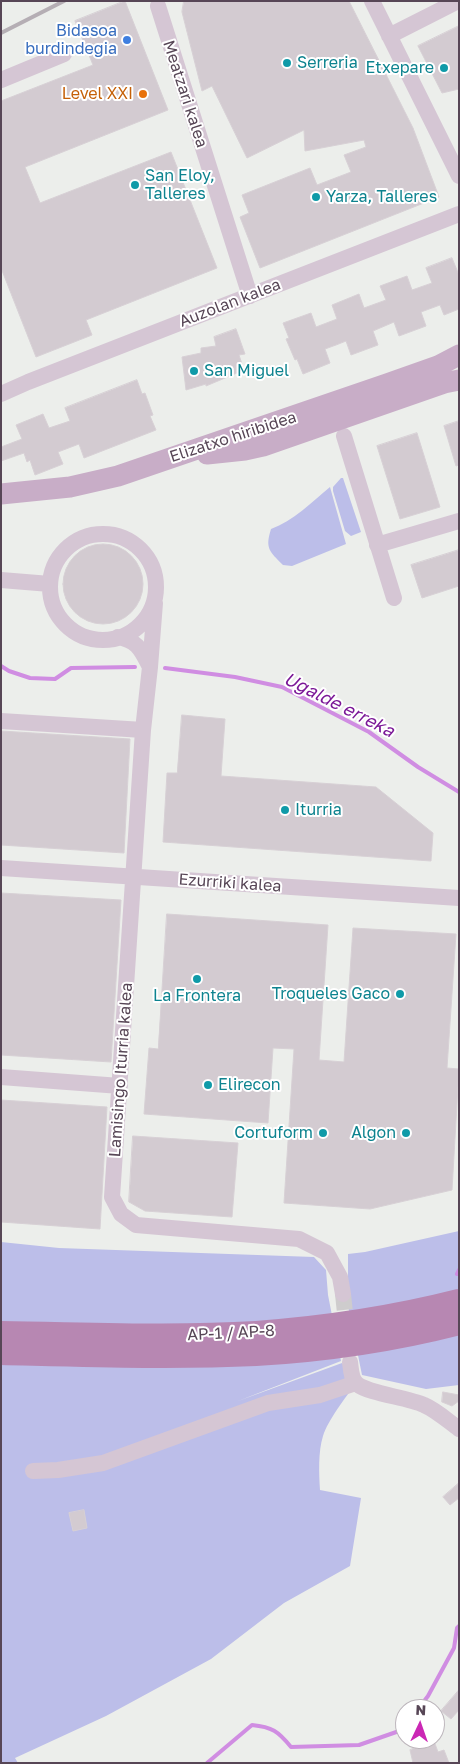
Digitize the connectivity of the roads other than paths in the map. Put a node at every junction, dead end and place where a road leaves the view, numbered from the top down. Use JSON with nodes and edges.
{"nodes":[{"id":1,"x":372,"y":1,"type":"edge"},
{"id":2,"x":458,"y":1,"type":"edge"},
{"id":3,"x":158,"y":6,"type":"dead end"},
{"id":4,"x":389,"y":36,"type":"junction"},
{"id":5,"x":64,"y":54,"type":"dead end"},
{"id":6,"x":1,"y":80,"type":"edge"},
{"id":7,"x":459,"y":176,"type":"edge"},
{"id":8,"x":459,"y":214,"type":"edge"},
{"id":9,"x":250,"y":296,"type":"junction"},
{"id":10,"x":459,"y":356,"type":"edge"},
{"id":11,"x":459,"y":380,"type":"edge"},
{"id":12,"x":1,"y":394,"type":"edge"},
{"id":13,"x":344,"y":436,"type":"dead end"},
{"id":14,"x":1,"y":494,"type":"edge"},
{"id":15,"x":1,"y":502,"type":"edge"},
{"id":16,"x":459,"y":521,"type":"edge"},
{"id":17,"x":378,"y":545,"type":"junction"},
{"id":18,"x":1,"y":580,"type":"edge"},
{"id":19,"x":50,"y":584,"type":"junction"},
{"id":20,"x":394,"y":598,"type":"dead end"},
{"id":21,"x":155,"y":603,"type":"junction"},
{"id":22,"x":118,"y":638,"type":"junction"},
{"id":23,"x":150,"y":666,"type":"junction"},
{"id":24,"x":1,"y":721,"type":"edge"},
{"id":25,"x":143,"y":730,"type":"junction"},
{"id":26,"x":1,"y":868,"type":"edge"},
{"id":27,"x":134,"y":877,"type":"junction"},
{"id":28,"x":459,"y":898,"type":"edge"},
{"id":29,"x":1,"y":1077,"type":"edge"},
{"id":30,"x":120,"y":1086,"type":"junction"},
{"id":31,"x":343,"y":1294,"type":"tunnel mouth"},
{"id":32,"x":459,"y":1301,"type":"edge"},
{"id":33,"x":459,"y":1323,"type":"edge"},
{"id":34,"x":1,"y":1333,"type":"edge"},
{"id":35,"x":1,"y":1353,"type":"edge"},
{"id":36,"x":350,"y":1362,"type":"dead end"},
{"id":37,"x":356,"y":1383,"type":"junction"},
{"id":38,"x":459,"y":1429,"type":"edge"},
{"id":39,"x":33,"y":1470,"type":"dead end"}],
"edges":[{"from":1,"to":4,"type":"street"},
{"from":2,"to":4,"type":"street"},
{"from":3,"to":9,"type":"street","name":"Meatzari kalea"},
{"from":4,"to":7,"type":"street"},
{"from":5,"to":6,"type":"street"},
{"from":8,"to":9,"type":"street","name":"Auzolan kalea"},
{"from":9,"to":12,"type":"street","name":"Auzolan kalea"},
{"from":10,"to":14,"type":"main road","name":"Elizatxo hiribidea"},
{"from":11,"to":15,"type":"main road","name":"Elizatxo hiribidea"},
{"from":13,"to":17,"type":"street"},
{"from":16,"to":17,"type":"street"},
{"from":17,"to":20,"type":"street"},
{"from":18,"to":19,"type":"street"},
{"from":19,"to":21,"type":"street"},
{"from":19,"to":22,"type":"street"},
{"from":21,"to":22,"type":"street"},
{"from":21,"to":23,"type":"street","name":"Lamisingo Iturria kalea"},
{"from":22,"to":23,"type":"street"},
{"from":23,"to":25,"type":"street","name":"Lamisingo Iturria kalea"},
{"from":24,"to":25,"type":"street"},
{"from":25,"to":27,"type":"street","name":"Lamisingo Iturria kalea"},
{"from":26,"to":27,"type":"street","name":"Ezurriki kalea"},
{"from":27,"to":28,"type":"street","name":"Ezurriki kalea"},
{"from":27,"to":30,"type":"street","name":"Lamisingo Iturria kalea"},
{"from":29,"to":30,"type":"street"},
{"from":30,"to":31,"type":"street","name":"Lamisingo Iturria kalea"},
{"from":32,"to":34,"type":"highway","name":"AP-1 / AP-8"},
{"from":33,"to":35,"type":"highway","name":"AP-1 / AP-8"},
{"from":36,"to":37,"type":"street"},
{"from":37,"to":38,"type":"street"},
{"from":37,"to":39,"type":"street"}]}
